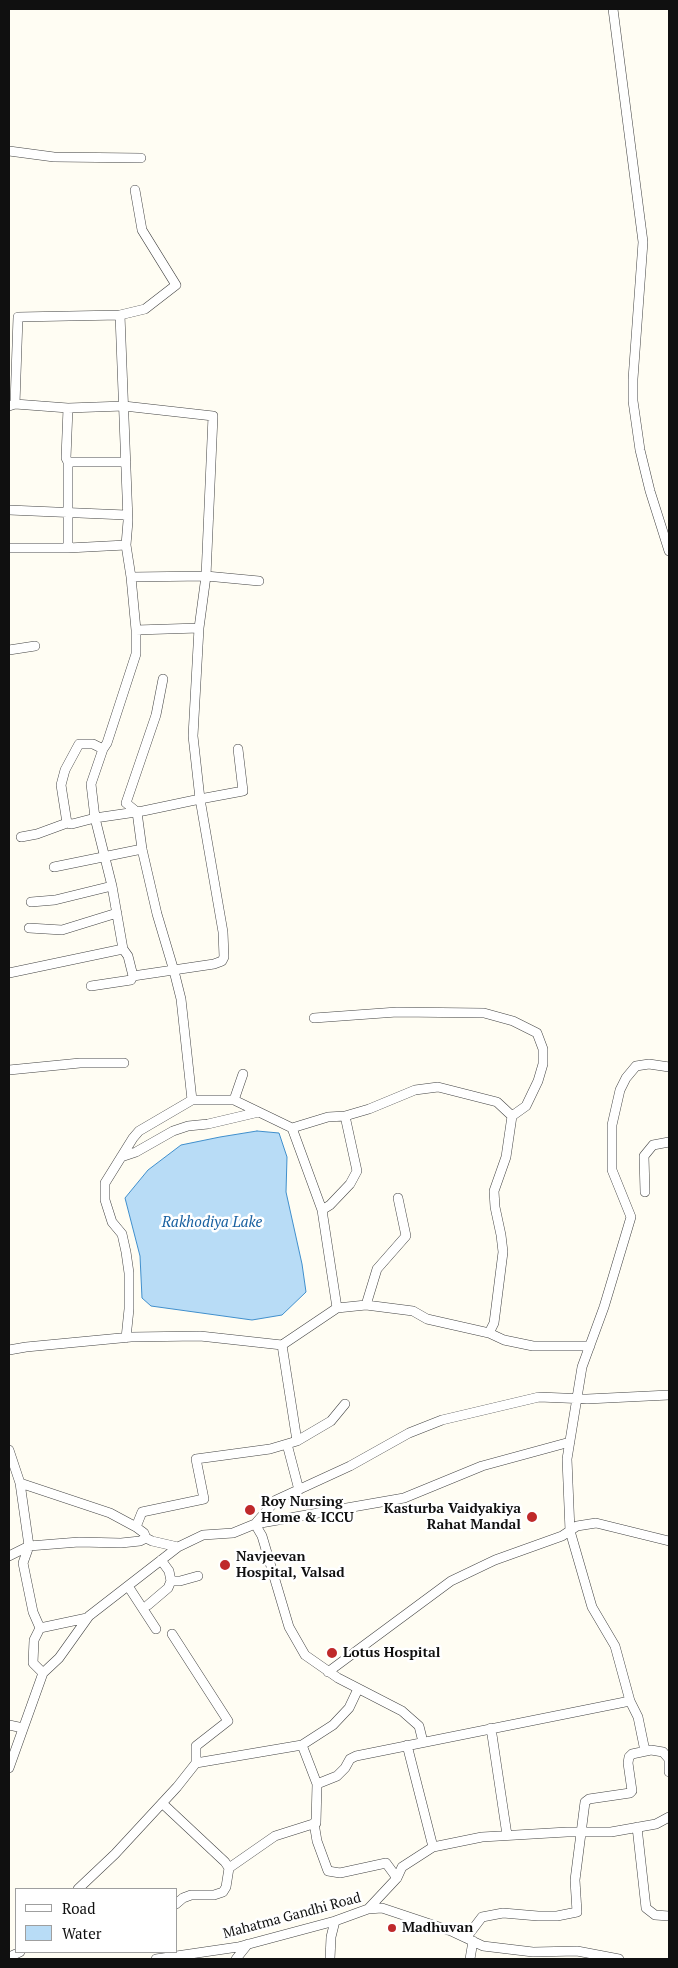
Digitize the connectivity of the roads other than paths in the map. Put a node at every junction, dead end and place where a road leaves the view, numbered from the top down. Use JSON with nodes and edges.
{"nodes":[{"id":1,"x":613,"y":9,"type":"edge"},
{"id":2,"x":9,"y":151,"type":"edge"},
{"id":3,"x":141,"y":158,"type":"dead end"},
{"id":4,"x":135,"y":190,"type":"dead end"},
{"id":5,"x":120,"y":315,"type":"junction"},
{"id":6,"x":13,"y":347,"type":"edge"},
{"id":7,"x":12,"y":405,"type":"edge"},
{"id":8,"x":124,"y":406,"type":"junction"},
{"id":9,"x":68,"y":408,"type":"junction"},
{"id":10,"x":68,"y":462,"type":"junction"},
{"id":11,"x":126,"y":462,"type":"junction"},
{"id":12,"x":9,"y":510,"type":"edge"},
{"id":13,"x":69,"y":513,"type":"junction"},
{"id":14,"x":126,"y":516,"type":"junction"},
{"id":15,"x":126,"y":545,"type":"junction"},
{"id":16,"x":9,"y":548,"type":"edge"},
{"id":17,"x":68,"y":548,"type":"junction"},
{"id":18,"x":669,"y":551,"type":"edge"},
{"id":19,"x":206,"y":576,"type":"junction"},
{"id":20,"x":131,"y":577,"type":"junction"},
{"id":21,"x":259,"y":581,"type":"dead end"},
{"id":22,"x":199,"y":628,"type":"junction"},
{"id":23,"x":136,"y":630,"type":"junction"},
{"id":24,"x":35,"y":646,"type":"dead end"},
{"id":25,"x":9,"y":650,"type":"edge"},
{"id":26,"x":163,"y":679,"type":"dead end"},
{"id":27,"x":103,"y":749,"type":"junction"},
{"id":28,"x":238,"y":749,"type":"dead end"},
{"id":29,"x":200,"y":799,"type":"junction"},
{"id":30,"x":137,"y":812,"type":"junction"},
{"id":31,"x":95,"y":818,"type":"junction"},
{"id":32,"x":67,"y":823,"type":"junction"},
{"id":33,"x":21,"y":837,"type":"dead end"},
{"id":34,"x":142,"y":849,"type":"junction"},
{"id":35,"x":104,"y":857,"type":"junction"},
{"id":36,"x":54,"y":867,"type":"dead end"},
{"id":37,"x":112,"y":886,"type":"junction"},
{"id":38,"x":31,"y":902,"type":"dead end"},
{"id":39,"x":117,"y":913,"type":"junction"},
{"id":40,"x":29,"y":928,"type":"dead end"},
{"id":41,"x":123,"y":950,"type":"junction"},
{"id":42,"x":174,"y":971,"type":"junction"},
{"id":43,"x":9,"y":973,"type":"edge"},
{"id":44,"x":133,"y":976,"type":"junction"},
{"id":45,"x":91,"y":986,"type":"dead end"},
{"id":46,"x":314,"y":1018,"type":"dead end"},
{"id":47,"x":124,"y":1063,"type":"dead end"},
{"id":48,"x":669,"y":1067,"type":"edge"},
{"id":49,"x":9,"y":1070,"type":"edge"},
{"id":50,"x":243,"y":1074,"type":"dead end"},
{"id":51,"x":192,"y":1100,"type":"junction"},
{"id":52,"x":234,"y":1100,"type":"junction"},
{"id":53,"x":259,"y":1112,"type":"junction"},
{"id":54,"x":345,"y":1116,"type":"junction"},
{"id":55,"x":512,"y":1116,"type":"junction"},
{"id":56,"x":292,"y":1128,"type":"junction"},
{"id":57,"x":669,"y":1142,"type":"edge"},
{"id":58,"x":120,"y":1157,"type":"junction"},
{"id":59,"x":645,"y":1192,"type":"dead end"},
{"id":60,"x":398,"y":1198,"type":"dead end"},
{"id":61,"x":322,"y":1210,"type":"junction"},
{"id":62,"x":366,"y":1305,"type":"junction"},
{"id":63,"x":337,"y":1308,"type":"junction"},
{"id":64,"x":489,"y":1333,"type":"junction"},
{"id":65,"x":126,"y":1338,"type":"junction"},
{"id":66,"x":282,"y":1345,"type":"junction"},
{"id":67,"x":590,"y":1346,"type":"junction"},
{"id":68,"x":9,"y":1350,"type":"edge"},
{"id":69,"x":669,"y":1394,"type":"edge"},
{"id":70,"x":578,"y":1399,"type":"junction"},
{"id":71,"x":345,"y":1404,"type":"dead end"},
{"id":72,"x":296,"y":1441,"type":"junction"},
{"id":73,"x":570,"y":1442,"type":"junction"},
{"id":74,"x":287,"y":1444,"type":"junction"},
{"id":75,"x":9,"y":1451,"type":"edge"},
{"id":76,"x":20,"y":1483,"type":"junction"},
{"id":77,"x":299,"y":1490,"type":"junction"},
{"id":78,"x":255,"y":1524,"type":"junction"},
{"id":79,"x":136,"y":1527,"type":"junction"},
{"id":80,"x":570,"y":1531,"type":"junction"},
{"id":81,"x":146,"y":1538,"type":"junction"},
{"id":82,"x":669,"y":1541,"type":"edge"},
{"id":83,"x":29,"y":1546,"type":"junction"},
{"id":84,"x":178,"y":1548,"type":"junction"},
{"id":85,"x":9,"y":1556,"type":"edge"},
{"id":86,"x":161,"y":1560,"type":"junction"},
{"id":87,"x":198,"y":1576,"type":"dead end"},
{"id":88,"x":171,"y":1581,"type":"junction"},
{"id":89,"x":128,"y":1586,"type":"junction"},
{"id":90,"x":148,"y":1605,"type":"dead end"},
{"id":91,"x":87,"y":1618,"type":"junction"},
{"id":92,"x":40,"y":1628,"type":"junction"},
{"id":93,"x":156,"y":1629,"type":"dead end"},
{"id":94,"x":172,"y":1634,"type":"dead end"},
{"id":95,"x":328,"y":1672,"type":"junction"},
{"id":96,"x":44,"y":1673,"type":"junction"},
{"id":97,"x":358,"y":1689,"type":"junction"},
{"id":98,"x":630,"y":1701,"type":"junction"},
{"id":99,"x":9,"y":1725,"type":"edge"},
{"id":100,"x":23,"y":1728,"type":"junction"},
{"id":101,"x":491,"y":1728,"type":"junction"},
{"id":102,"x":423,"y":1742,"type":"junction"},
{"id":103,"x":302,"y":1745,"type":"junction"},
{"id":104,"x":407,"y":1746,"type":"junction"},
{"id":105,"x":645,"y":1751,"type":"junction"},
{"id":106,"x":669,"y":1762,"type":"edge"},
{"id":107,"x":196,"y":1763,"type":"junction"},
{"id":108,"x":9,"y":1768,"type":"edge"},
{"id":109,"x":669,"y":1772,"type":"edge"},
{"id":110,"x":317,"y":1784,"type":"junction"},
{"id":111,"x":162,"y":1803,"type":"junction"},
{"id":112,"x":669,"y":1817,"type":"edge"},
{"id":113,"x":314,"y":1824,"type":"junction"},
{"id":114,"x":636,"y":1827,"type":"junction"},
{"id":115,"x":581,"y":1833,"type":"junction"},
{"id":116,"x":507,"y":1835,"type":"junction"},
{"id":117,"x":434,"y":1847,"type":"junction"},
{"id":118,"x":229,"y":1868,"type":"junction"},
{"id":119,"x":397,"y":1878,"type":"junction"},
{"id":120,"x":79,"y":1888,"type":"edge"},
{"id":121,"x":178,"y":1902,"type":"edge"},
{"id":122,"x":368,"y":1909,"type":"junction"},
{"id":123,"x":669,"y":1916,"type":"edge"},
{"id":124,"x":334,"y":1921,"type":"junction"},
{"id":125,"x":469,"y":1940,"type":"junction"},
{"id":126,"x":249,"y":1944,"type":"junction"},
{"id":127,"x":156,"y":1959,"type":"edge"},
{"id":128,"x":236,"y":1959,"type":"edge"},
{"id":129,"x":330,"y":1959,"type":"edge"},
{"id":130,"x":470,"y":1959,"type":"edge"},
{"id":131,"x":619,"y":1959,"type":"edge"}],
"edges":[{"from":1,"to":18,"type":"street"},
{"from":2,"to":3,"type":"street"},
{"from":4,"to":5,"type":"street"},
{"from":5,"to":6,"type":"street"},
{"from":5,"to":8,"type":"street"},
{"from":6,"to":7,"type":"street"},
{"from":7,"to":9,"type":"street"},
{"from":8,"to":9,"type":"street"},
{"from":8,"to":11,"type":"street"},
{"from":8,"to":19,"type":"street"},
{"from":9,"to":10,"type":"street"},
{"from":10,"to":11,"type":"street"},
{"from":10,"to":13,"type":"street"},
{"from":11,"to":14,"type":"street"},
{"from":12,"to":13,"type":"street"},
{"from":13,"to":14,"type":"street"},
{"from":13,"to":17,"type":"street"},
{"from":14,"to":15,"type":"street"},
{"from":15,"to":17,"type":"street"},
{"from":15,"to":20,"type":"street"},
{"from":16,"to":17,"type":"street"},
{"from":19,"to":20,"type":"street"},
{"from":19,"to":21,"type":"street"},
{"from":19,"to":22,"type":"street"},
{"from":20,"to":23,"type":"street"},
{"from":22,"to":23,"type":"street"},
{"from":22,"to":29,"type":"street"},
{"from":23,"to":27,"type":"street"},
{"from":24,"to":25,"type":"street"},
{"from":26,"to":30,"type":"street"},
{"from":27,"to":31,"type":"street"},
{"from":27,"to":32,"type":"street"},
{"from":28,"to":29,"type":"street"},
{"from":29,"to":30,"type":"street"},
{"from":29,"to":42,"type":"street"},
{"from":30,"to":31,"type":"street"},
{"from":30,"to":34,"type":"street"},
{"from":31,"to":32,"type":"street"},
{"from":31,"to":35,"type":"street"},
{"from":32,"to":33,"type":"street"},
{"from":34,"to":35,"type":"street"},
{"from":34,"to":42,"type":"street"},
{"from":35,"to":36,"type":"street"},
{"from":35,"to":37,"type":"street"},
{"from":37,"to":38,"type":"street"},
{"from":37,"to":39,"type":"street"},
{"from":39,"to":40,"type":"street"},
{"from":39,"to":41,"type":"street"},
{"from":41,"to":43,"type":"street"},
{"from":41,"to":44,"type":"street"},
{"from":42,"to":44,"type":"street"},
{"from":42,"to":51,"type":"street"},
{"from":44,"to":45,"type":"street"},
{"from":46,"to":55,"type":"street"},
{"from":47,"to":49,"type":"street"},
{"from":48,"to":67,"type":"street"},
{"from":50,"to":52,"type":"street"},
{"from":51,"to":52,"type":"street"},
{"from":51,"to":58,"type":"street"},
{"from":52,"to":53,"type":"street"},
{"from":53,"to":56,"type":"street"},
{"from":53,"to":58,"type":"street"},
{"from":54,"to":55,"type":"street"},
{"from":54,"to":56,"type":"street"},
{"from":54,"to":61,"type":"street"},
{"from":55,"to":64,"type":"street"},
{"from":56,"to":61,"type":"street"},
{"from":57,"to":59,"type":"street"},
{"from":58,"to":65,"type":"street"},
{"from":60,"to":62,"type":"street"},
{"from":61,"to":63,"type":"street"},
{"from":62,"to":63,"type":"street"},
{"from":62,"to":64,"type":"street"},
{"from":63,"to":66,"type":"street"},
{"from":64,"to":67,"type":"street"},
{"from":65,"to":66,"type":"street"},
{"from":65,"to":68,"type":"street"},
{"from":66,"to":72,"type":"street"},
{"from":67,"to":70,"type":"street"},
{"from":69,"to":70,"type":"street"},
{"from":70,"to":73,"type":"street"},
{"from":70,"to":77,"type":"street"},
{"from":71,"to":72,"type":"street"},
{"from":72,"to":74,"type":"street"},
{"from":73,"to":78,"type":"street"},
{"from":73,"to":80,"type":"street"},
{"from":74,"to":77,"type":"street"},
{"from":74,"to":79,"type":"street"},
{"from":75,"to":76,"type":"street"},
{"from":76,"to":79,"type":"street"},
{"from":76,"to":83,"type":"street"},
{"from":77,"to":78,"type":"street"},
{"from":78,"to":84,"type":"street"},
{"from":78,"to":95,"type":"street"},
{"from":79,"to":81,"type":"street"},
{"from":80,"to":82,"type":"street"},
{"from":80,"to":95,"type":"street"},
{"from":80,"to":98,"type":"street"},
{"from":81,"to":83,"type":"street"},
{"from":81,"to":84,"type":"street"},
{"from":83,"to":85,"type":"street"},
{"from":83,"to":92,"type":"street"},
{"from":84,"to":86,"type":"street"},
{"from":86,"to":88,"type":"street"},
{"from":86,"to":89,"type":"street"},
{"from":87,"to":88,"type":"street"},
{"from":88,"to":90,"type":"street"},
{"from":89,"to":91,"type":"street"},
{"from":89,"to":93,"type":"street"},
{"from":91,"to":92,"type":"street"},
{"from":91,"to":96,"type":"street"},
{"from":92,"to":96,"type":"street"},
{"from":94,"to":107,"type":"street"},
{"from":95,"to":97,"type":"street"},
{"from":96,"to":100,"type":"street"},
{"from":97,"to":102,"type":"street"},
{"from":97,"to":103,"type":"street"},
{"from":98,"to":101,"type":"street"},
{"from":98,"to":105,"type":"street"},
{"from":99,"to":100,"type":"street"},
{"from":100,"to":108,"type":"street"},
{"from":101,"to":102,"type":"street"},
{"from":101,"to":116,"type":"street"},
{"from":102,"to":104,"type":"street"},
{"from":103,"to":107,"type":"street"},
{"from":103,"to":110,"type":"street"},
{"from":104,"to":110,"type":"street"},
{"from":104,"to":117,"type":"street"},
{"from":105,"to":106,"type":"street"},
{"from":105,"to":115,"type":"street"},
{"from":106,"to":109,"type":"street"},
{"from":107,"to":111,"type":"street"},
{"from":110,"to":113,"type":"street"},
{"from":111,"to":118,"type":"street"},
{"from":111,"to":120,"type":"street"},
{"from":112,"to":114,"type":"street"},
{"from":113,"to":118,"type":"street"},
{"from":113,"to":119,"type":"street"},
{"from":114,"to":115,"type":"street"},
{"from":114,"to":123,"type":"street"},
{"from":115,"to":116,"type":"street"},
{"from":115,"to":125,"type":"street"},
{"from":116,"to":117,"type":"street"},
{"from":117,"to":119,"type":"street"},
{"from":118,"to":121,"type":"street"},
{"from":119,"to":122,"type":"street"},
{"from":122,"to":124,"type":"street","name":"Mahatma Gandhi Road"},
{"from":122,"to":125,"type":"street","name":"Mahatma Gandhi Road"},
{"from":124,"to":126,"type":"street","name":"Mahatma Gandhi Road"},
{"from":124,"to":129,"type":"street"},
{"from":125,"to":130,"type":"street"},
{"from":125,"to":131,"type":"street","name":"Mahatma Gandhi Road"},
{"from":126,"to":127,"type":"street","name":"Mahatma Gandhi Road"},
{"from":126,"to":128,"type":"street"}]}
